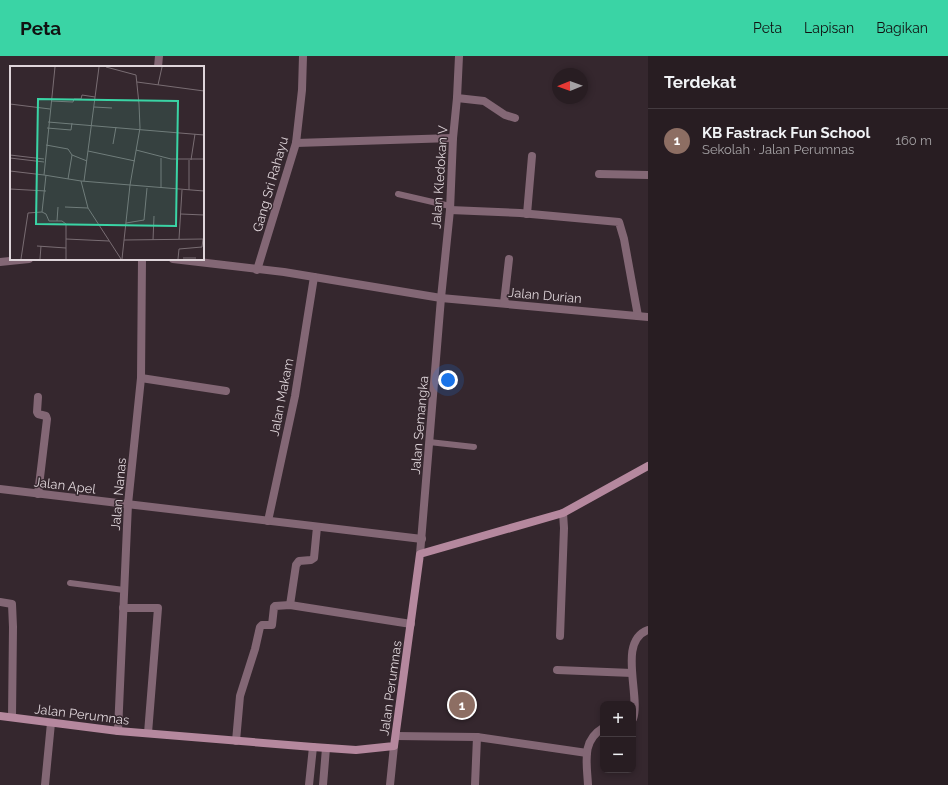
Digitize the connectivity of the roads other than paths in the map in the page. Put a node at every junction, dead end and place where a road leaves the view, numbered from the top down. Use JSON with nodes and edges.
{"nodes":[{"id":1,"x":159,"y":56,"type":"edge"},
{"id":2,"x":303,"y":56,"type":"edge"},
{"id":3,"x":459,"y":56,"type":"edge"},
{"id":4,"x":158,"y":66,"type":"edge"},
{"id":5,"x":457,"y":98,"type":"junction"},
{"id":6,"x":515,"y":118,"type":"dead end"},
{"id":7,"x":452,"y":138,"type":"junction"},
{"id":8,"x":296,"y":143,"type":"junction"},
{"id":9,"x":532,"y":156,"type":"dead end"},
{"id":10,"x":599,"y":174,"type":"dead end"},
{"id":11,"x":648,"y":175,"type":"edge"},
{"id":12,"x":398,"y":194,"type":"dead end"},
{"id":13,"x":450,"y":208,"type":"junction"},
{"id":14,"x":527,"y":214,"type":"junction"},
{"id":15,"x":509,"y":259,"type":"dead end"},
{"id":16,"x":11,"y":260,"type":"edge"},
{"id":17,"x":142,"y":260,"type":"edge"},
{"id":18,"x":181,"y":260,"type":"edge"},
{"id":19,"x":0,"y":262,"type":"edge"},
{"id":20,"x":257,"y":270,"type":"junction"},
{"id":21,"x":314,"y":277,"type":"junction"},
{"id":22,"x":441,"y":298,"type":"junction"},
{"id":23,"x":504,"y":303,"type":"junction"},
{"id":24,"x":638,"y":316,"type":"junction"},
{"id":25,"x":648,"y":317,"type":"edge"},
{"id":26,"x":140,"y":378,"type":"junction"},
{"id":27,"x":226,"y":391,"type":"dead end"},
{"id":28,"x":38,"y":398,"type":"dead end"},
{"id":29,"x":429,"y":442,"type":"junction"},
{"id":30,"x":474,"y":447,"type":"dead end"},
{"id":31,"x":648,"y":466,"type":"edge"},
{"id":32,"x":0,"y":489,"type":"edge"},
{"id":33,"x":38,"y":494,"type":"junction"},
{"id":34,"x":128,"y":504,"type":"junction"},
{"id":35,"x":563,"y":513,"type":"junction"},
{"id":36,"x":268,"y":521,"type":"junction"},
{"id":37,"x":317,"y":527,"type":"junction"},
{"id":38,"x":422,"y":539,"type":"junction"},
{"id":39,"x":420,"y":554,"type":"junction"},
{"id":40,"x":70,"y":583,"type":"dead end"},
{"id":41,"x":124,"y":590,"type":"junction"},
{"id":42,"x":0,"y":602,"type":"edge"},
{"id":43,"x":290,"y":605,"type":"junction"},
{"id":44,"x":123,"y":608,"type":"junction"},
{"id":45,"x":411,"y":624,"type":"junction"},
{"id":46,"x":648,"y":630,"type":"edge"},
{"id":47,"x":560,"y":636,"type":"dead end"},
{"id":48,"x":557,"y":670,"type":"dead end"},
{"id":49,"x":632,"y":673,"type":"junction"},
{"id":50,"x":634,"y":701,"type":"edge"},
{"id":51,"x":0,"y":716,"type":"edge"},
{"id":52,"x":12,"y":717,"type":"junction"},
{"id":53,"x":51,"y":723,"type":"junction"},
{"id":54,"x":600,"y":730,"type":"edge"},
{"id":55,"x":118,"y":731,"type":"junction"},
{"id":56,"x":148,"y":733,"type":"junction"},
{"id":57,"x":396,"y":736,"type":"junction"},
{"id":58,"x":477,"y":737,"type":"junction"},
{"id":59,"x":236,"y":741,"type":"junction"},
{"id":60,"x":394,"y":746,"type":"junction"},
{"id":61,"x":313,"y":747,"type":"junction"},
{"id":62,"x":326,"y":748,"type":"junction"},
{"id":63,"x":587,"y":753,"type":"junction"},
{"id":64,"x":44,"y":785,"type":"edge"},
{"id":65,"x":309,"y":785,"type":"edge"},
{"id":66,"x":323,"y":785,"type":"edge"},
{"id":67,"x":390,"y":785,"type":"edge"},
{"id":68,"x":475,"y":785,"type":"edge"},
{"id":69,"x":588,"y":785,"type":"edge"}],
"edges":[{"from":1,"to":4,"type":"street"},
{"from":2,"to":8,"type":"street","name":"Gang Sri Rahayu"},
{"from":3,"to":5,"type":"street","name":"Jalan Kledokan V"},
{"from":5,"to":6,"type":"street"},
{"from":5,"to":7,"type":"street","name":"Jalan Kledokan V"},
{"from":7,"to":8,"type":"street"},
{"from":7,"to":13,"type":"street","name":"Jalan Kledokan V"},
{"from":8,"to":20,"type":"street","name":"Gang Sri Rahayu"},
{"from":9,"to":14,"type":"street"},
{"from":10,"to":11,"type":"street"},
{"from":12,"to":13,"type":"lane"},
{"from":13,"to":14,"type":"street"},
{"from":13,"to":22,"type":"street","name":"Jalan Kledokan V"},
{"from":14,"to":24,"type":"street"},
{"from":15,"to":23,"type":"street"},
{"from":16,"to":19,"type":"street"},
{"from":17,"to":26,"type":"street","name":"Jalan Nanas"},
{"from":18,"to":20,"type":"street","name":"Jalan Durian"},
{"from":20,"to":21,"type":"street","name":"Jalan Durian"},
{"from":21,"to":22,"type":"street","name":"Jalan Durian"},
{"from":21,"to":36,"type":"street","name":"Jalan Makam"},
{"from":22,"to":23,"type":"street","name":"Jalan Durian"},
{"from":22,"to":29,"type":"street","name":"Jalan Semangka"},
{"from":23,"to":24,"type":"street","name":"Jalan Durian"},
{"from":24,"to":25,"type":"street","name":"Jalan Durian"},
{"from":26,"to":27,"type":"street"},
{"from":26,"to":34,"type":"street","name":"Jalan Nanas"},
{"from":28,"to":33,"type":"street"},
{"from":29,"to":30,"type":"lane"},
{"from":29,"to":38,"type":"street","name":"Jalan Semangka"},
{"from":31,"to":35,"type":"street"},
{"from":32,"to":33,"type":"street","name":"Jalan Apel"},
{"from":33,"to":34,"type":"street","name":"Jalan Apel"},
{"from":34,"to":36,"type":"street","name":"Jalan Apel"},
{"from":34,"to":41,"type":"street","name":"Jalan Nanas"},
{"from":35,"to":39,"type":"street"},
{"from":35,"to":47,"type":"street"},
{"from":36,"to":37,"type":"street","name":"Jalan Apel"},
{"from":37,"to":38,"type":"street","name":"Jalan Apel"},
{"from":37,"to":43,"type":"street"},
{"from":38,"to":39,"type":"street","name":"Jalan Semangka"},
{"from":39,"to":45,"type":"street","name":"Jalan Perumnas"},
{"from":40,"to":41,"type":"lane"},
{"from":41,"to":44,"type":"street","name":"Jalan Nanas"},
{"from":42,"to":52,"type":"street"},
{"from":43,"to":45,"type":"street"},
{"from":43,"to":59,"type":"street"},
{"from":44,"to":55,"type":"street","name":"Jalan Nanas"},
{"from":44,"to":56,"type":"street"},
{"from":45,"to":57,"type":"street","name":"Jalan Perumnas"},
{"from":46,"to":49,"type":"street"},
{"from":48,"to":49,"type":"street"},
{"from":49,"to":50,"type":"street"},
{"from":51,"to":52,"type":"street","name":"Jalan Perumnas"},
{"from":52,"to":53,"type":"street","name":"Jalan Perumnas"},
{"from":53,"to":55,"type":"street","name":"Jalan Perumnas"},
{"from":53,"to":64,"type":"street"},
{"from":54,"to":63,"type":"street"},
{"from":55,"to":56,"type":"street","name":"Jalan Perumnas"},
{"from":56,"to":59,"type":"street","name":"Jalan Perumnas"},
{"from":57,"to":58,"type":"street"},
{"from":57,"to":60,"type":"street","name":"Jalan Perumnas"},
{"from":58,"to":63,"type":"street"},
{"from":58,"to":68,"type":"street"},
{"from":59,"to":61,"type":"street","name":"Jalan Perumnas"},
{"from":60,"to":62,"type":"street","name":"Jalan Perumnas"},
{"from":60,"to":67,"type":"street"},
{"from":61,"to":62,"type":"street","name":"Jalan Perumnas"},
{"from":61,"to":65,"type":"street"},
{"from":62,"to":66,"type":"street"},
{"from":63,"to":69,"type":"street"}]}
